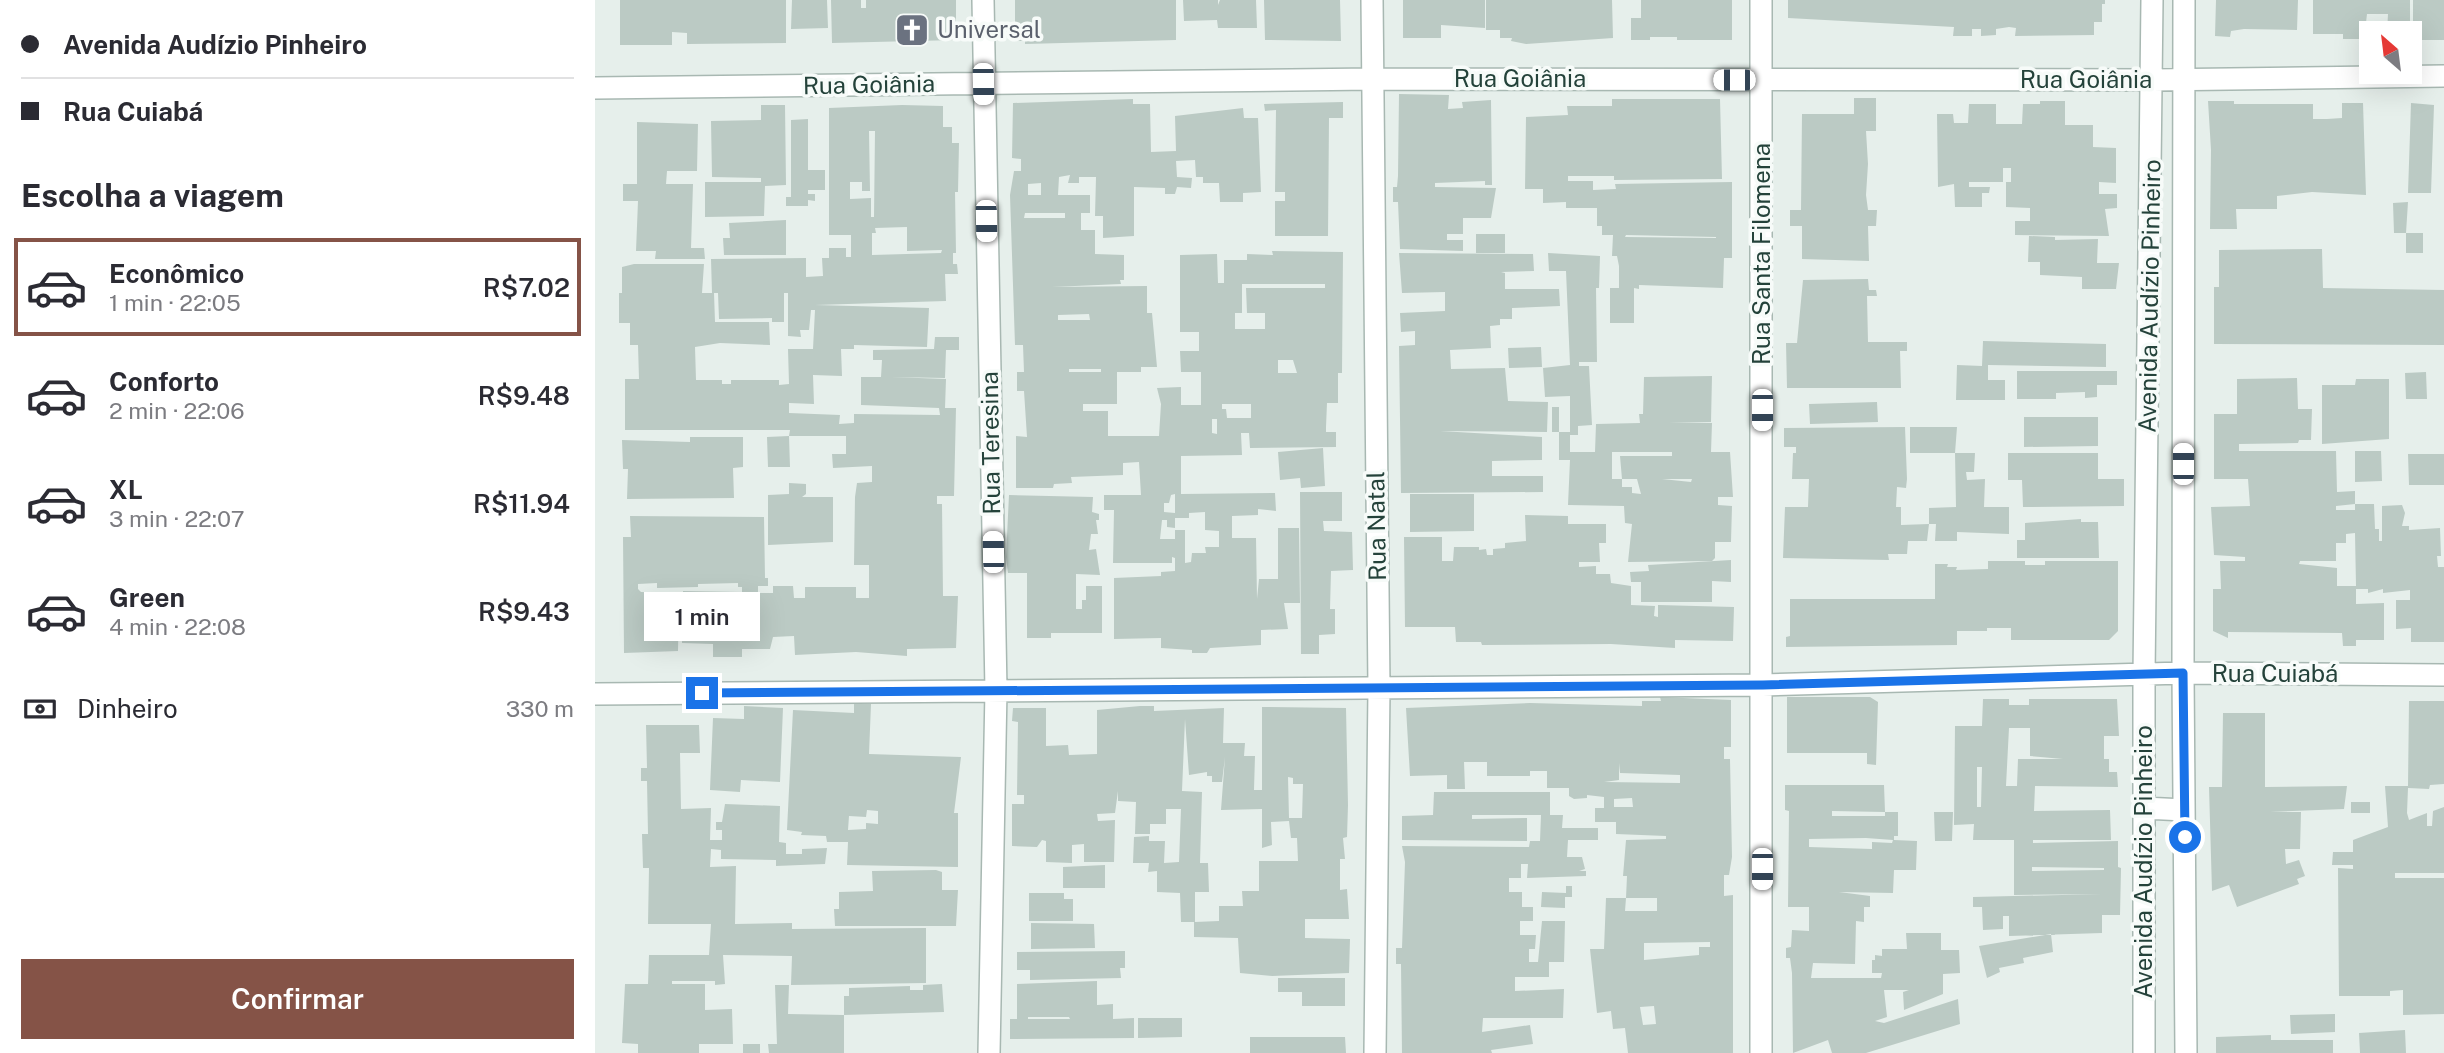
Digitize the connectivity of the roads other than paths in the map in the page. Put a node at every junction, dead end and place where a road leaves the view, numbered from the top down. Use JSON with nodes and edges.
{"nodes":[{"id":1,"x":983,"y":0,"type":"edge"},
{"id":2,"x":1372,"y":0,"type":"edge"},
{"id":3,"x":1761,"y":0,"type":"edge"},
{"id":4,"x":2153,"y":0,"type":"edge"},
{"id":5,"x":2184,"y":0,"type":"edge"},
{"id":6,"x":2444,"y":76,"type":"edge"},
{"id":7,"x":2184,"y":78,"type":"junction"},
{"id":8,"x":1372,"y":79,"type":"junction"},
{"id":9,"x":1761,"y":80,"type":"junction"},
{"id":10,"x":2153,"y":80,"type":"junction"},
{"id":11,"x":983,"y":84,"type":"junction"},
{"id":12,"x":595,"y":88,"type":"edge"},
{"id":13,"x":2150,"y":303,"type":"junction"},
{"id":14,"x":2184,"y":306,"type":"junction"},
{"id":15,"x":2183,"y":673,"type":"junction"},
{"id":16,"x":2144,"y":675,"type":"junction"},
{"id":17,"x":2444,"y":675,"type":"edge"},
{"id":18,"x":1763,"y":685,"type":"junction"},
{"id":19,"x":1379,"y":688,"type":"junction"},
{"id":20,"x":996,"y":690,"type":"junction"},
{"id":21,"x":595,"y":694,"type":"edge"},
{"id":22,"x":2144,"y":808,"type":"junction"},
{"id":23,"x":2184,"y":810,"type":"junction"},
{"id":24,"x":989,"y":1053,"type":"edge"},
{"id":25,"x":1375,"y":1053,"type":"edge"},
{"id":26,"x":1761,"y":1053,"type":"edge"},
{"id":27,"x":2144,"y":1053,"type":"edge"},
{"id":28,"x":2186,"y":1053,"type":"edge"}],
"edges":[{"from":1,"to":11,"type":"street","name":"Rua Teresina"},
{"from":2,"to":8,"type":"street","name":"Rua Natal"},
{"from":3,"to":9,"type":"street","name":"Rua Santa Filomena"},
{"from":4,"to":10,"type":"street","name":"Avenida Audízio Pinheiro"},
{"from":5,"to":7,"type":"street","name":"Avenida Audízio Pinheiro"},
{"from":6,"to":7,"type":"street","name":"Rua Goiânia"},
{"from":7,"to":10,"type":"street","name":"Rua Goiânia"},
{"from":7,"to":14,"type":"street","name":"Avenida Audízio Pinheiro"},
{"from":8,"to":9,"type":"street","name":"Rua Goiânia"},
{"from":8,"to":11,"type":"street","name":"Rua Goiânia"},
{"from":8,"to":19,"type":"street","name":"Rua Natal"},
{"from":9,"to":10,"type":"street","name":"Rua Goiânia"},
{"from":9,"to":18,"type":"street","name":"Rua Santa Filomena"},
{"from":10,"to":13,"type":"street","name":"Avenida Audízio Pinheiro"},
{"from":11,"to":12,"type":"street","name":"Rua Goiânia"},
{"from":11,"to":20,"type":"street","name":"Rua Teresina"},
{"from":13,"to":14,"type":"street"},
{"from":13,"to":16,"type":"street","name":"Avenida Audízio Pinheiro"},
{"from":14,"to":15,"type":"street","name":"Avenida Audízio Pinheiro"},
{"from":15,"to":16,"type":"street","name":"Rua Cuiabá"},
{"from":15,"to":17,"type":"street","name":"Rua Cuiabá"},
{"from":15,"to":23,"type":"street","name":"Avenida Audízio Pinheiro"},
{"from":16,"to":18,"type":"street","name":"Rua Cuiabá"},
{"from":16,"to":22,"type":"street","name":"Avenida Audízio Pinheiro"},
{"from":18,"to":19,"type":"street","name":"Rua Cuiabá"},
{"from":18,"to":26,"type":"street","name":"Rua Santa Filomena"},
{"from":19,"to":20,"type":"street","name":"Rua Cuiabá"},
{"from":19,"to":25,"type":"street","name":"Rua Natal"},
{"from":20,"to":21,"type":"street","name":"Rua Cuiabá"},
{"from":20,"to":24,"type":"street","name":"Rua Teresina"},
{"from":22,"to":23,"type":"street"},
{"from":22,"to":27,"type":"street","name":"Avenida Audízio Pinheiro"},
{"from":23,"to":28,"type":"street","name":"Avenida Audízio Pinheiro"}]}
